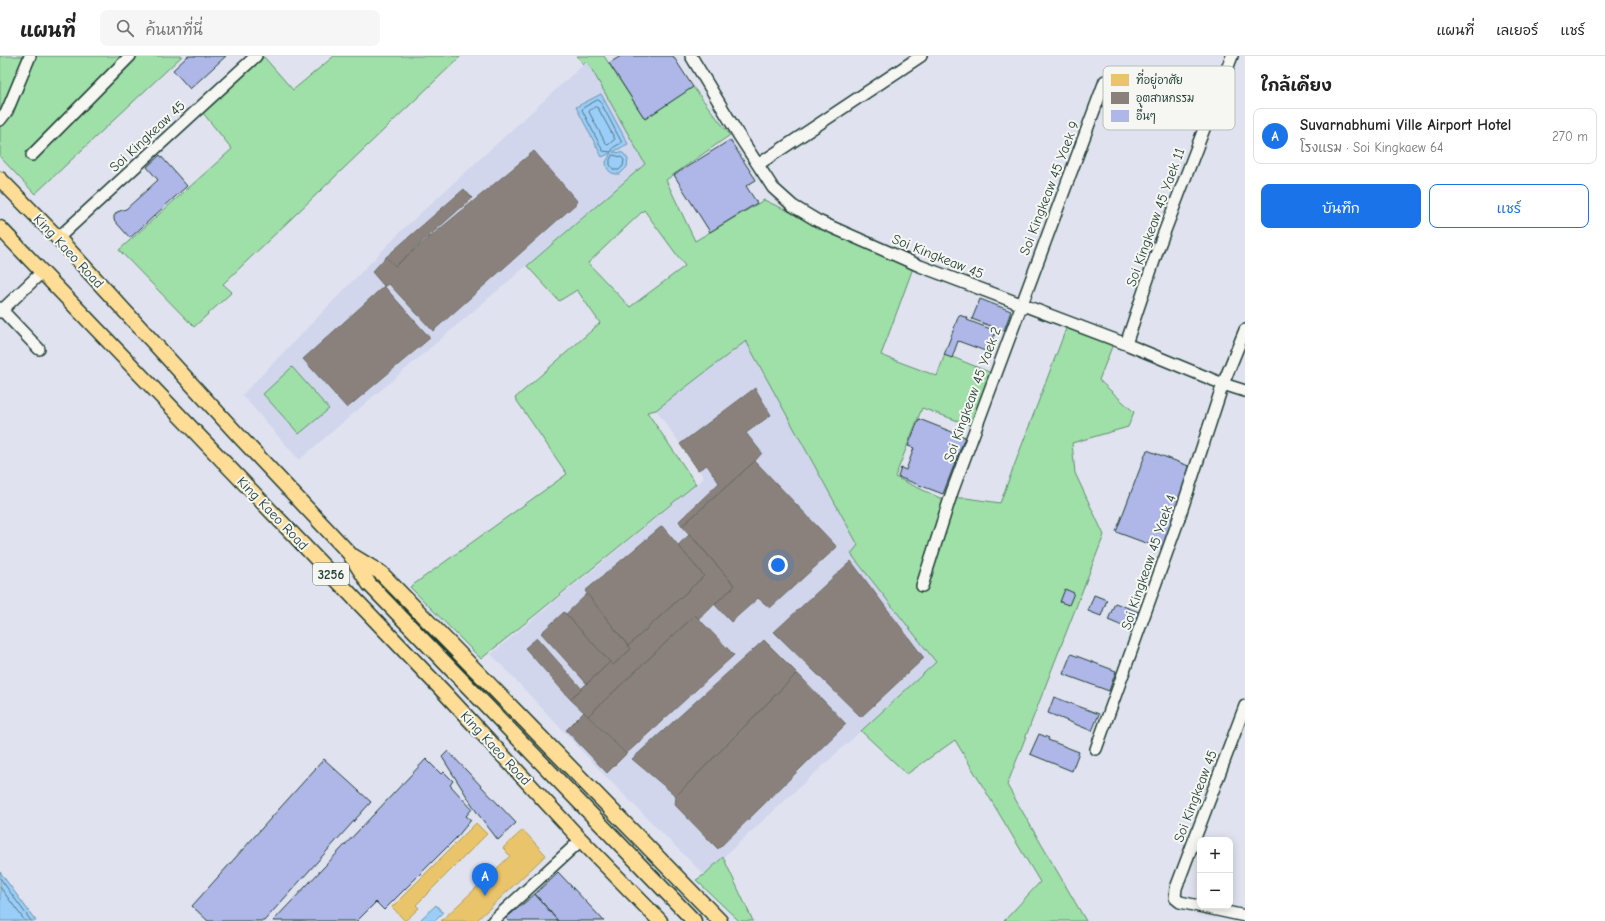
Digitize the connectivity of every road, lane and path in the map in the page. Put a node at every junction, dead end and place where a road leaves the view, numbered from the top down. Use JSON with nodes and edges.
{"nodes":[{"id":1,"x":30,"y":56,"type":"edge"},
{"id":2,"x":130,"y":56,"type":"edge"},
{"id":3,"x":256,"y":56,"type":"edge"},
{"id":4,"x":691,"y":56,"type":"edge"},
{"id":5,"x":921,"y":56,"type":"edge"},
{"id":6,"x":1232,"y":56,"type":"edge"},
{"id":7,"x":1228,"y":66,"type":"edge"},
{"id":8,"x":1103,"y":86,"type":"edge"},
{"id":9,"x":0,"y":120,"type":"edge"},
{"id":10,"x":1204,"y":130,"type":"edge"},
{"id":11,"x":32,"y":155,"type":"dead end"},
{"id":12,"x":759,"y":164,"type":"junction"},
{"id":13,"x":0,"y":178,"type":"edge"},
{"id":14,"x":0,"y":228,"type":"edge"},
{"id":15,"x":58,"y":238,"type":"junction"},
{"id":16,"x":42,"y":272,"type":"junction"},
{"id":17,"x":1021,"y":305,"type":"junction"},
{"id":18,"x":1,"y":310,"type":"edge"},
{"id":19,"x":1245,"y":330,"type":"edge"},
{"id":20,"x":1126,"y":344,"type":"junction"},
{"id":21,"x":39,"y":349,"type":"dead end"},
{"id":22,"x":1223,"y":384,"type":"junction"},
{"id":23,"x":1245,"y":391,"type":"edge"},
{"id":24,"x":349,"y":553,"type":"junction"},
{"id":25,"x":922,"y":586,"type":"dead end"},
{"id":26,"x":1245,"y":706,"type":"edge"},
{"id":27,"x":1096,"y":749,"type":"dead end"},
{"id":28,"x":581,"y":840,"type":"junction"},
{"id":29,"x":1245,"y":916,"type":"edge"},
{"id":30,"x":493,"y":921,"type":"edge"},
{"id":31,"x":660,"y":921,"type":"edge"},
{"id":32,"x":694,"y":921,"type":"edge"},
{"id":33,"x":720,"y":921,"type":"edge"}],
"edges":[{"from":1,"to":9,"type":"street"},
{"from":2,"to":11,"type":"street"},
{"from":3,"to":15,"type":"street","name":"Soi Kingkeaw 45"},
{"from":4,"to":12,"type":"street","name":"Soi Kingkeaw 45"},
{"from":5,"to":12,"type":"street"},
{"from":6,"to":7,"type":"street","name":"Soi Kingkeaw 45 Yaek 11"},
{"from":8,"to":17,"type":"street","name":"Soi Kingkeaw 45 Yaek 9"},
{"from":10,"to":20,"type":"street","name":"Soi Kingkeaw 45 Yaek 11"},
{"from":12,"to":17,"type":"street","name":"Soi Kingkeaw 45"},
{"from":13,"to":15,"type":"main road","name":"King Kaeo Road","number":"3256"},
{"from":14,"to":16,"type":"main road","name":"King Kaeo Road","number":"3256"},
{"from":15,"to":24,"type":"main road","name":"King Kaeo Road","number":"3256"},
{"from":16,"to":18,"type":"street"},
{"from":16,"to":28,"type":"main road","name":"King Kaeo Road","number":"3256"},
{"from":17,"to":20,"type":"street","name":"Soi Kingkeaw 45"},
{"from":17,"to":25,"type":"street","name":"Soi Kingkeaw 45 Yaek 2"},
{"from":18,"to":21,"type":"street"},
{"from":19,"to":22,"type":"street","name":"Soi Kingkeaw 45 Yaek 4"},
{"from":20,"to":22,"type":"street","name":"Soi Kingkeaw 45"},
{"from":22,"to":23,"type":"street","name":"Soi Kingkeaw 45"},
{"from":22,"to":27,"type":"street","name":"Soi Kingkeaw 45 Yaek 4"},
{"from":24,"to":32,"type":"main road","name":"King Kaeo Road","number":"3256"},
{"from":24,"to":33,"type":"main road","name":"King Kaeo Road","number":"3256"},
{"from":26,"to":29,"type":"street","name":"Soi Kingkeaw 45"},
{"from":28,"to":30,"type":"street"},
{"from":28,"to":31,"type":"main road","name":"King Kaeo Road","number":"3256"}]}
